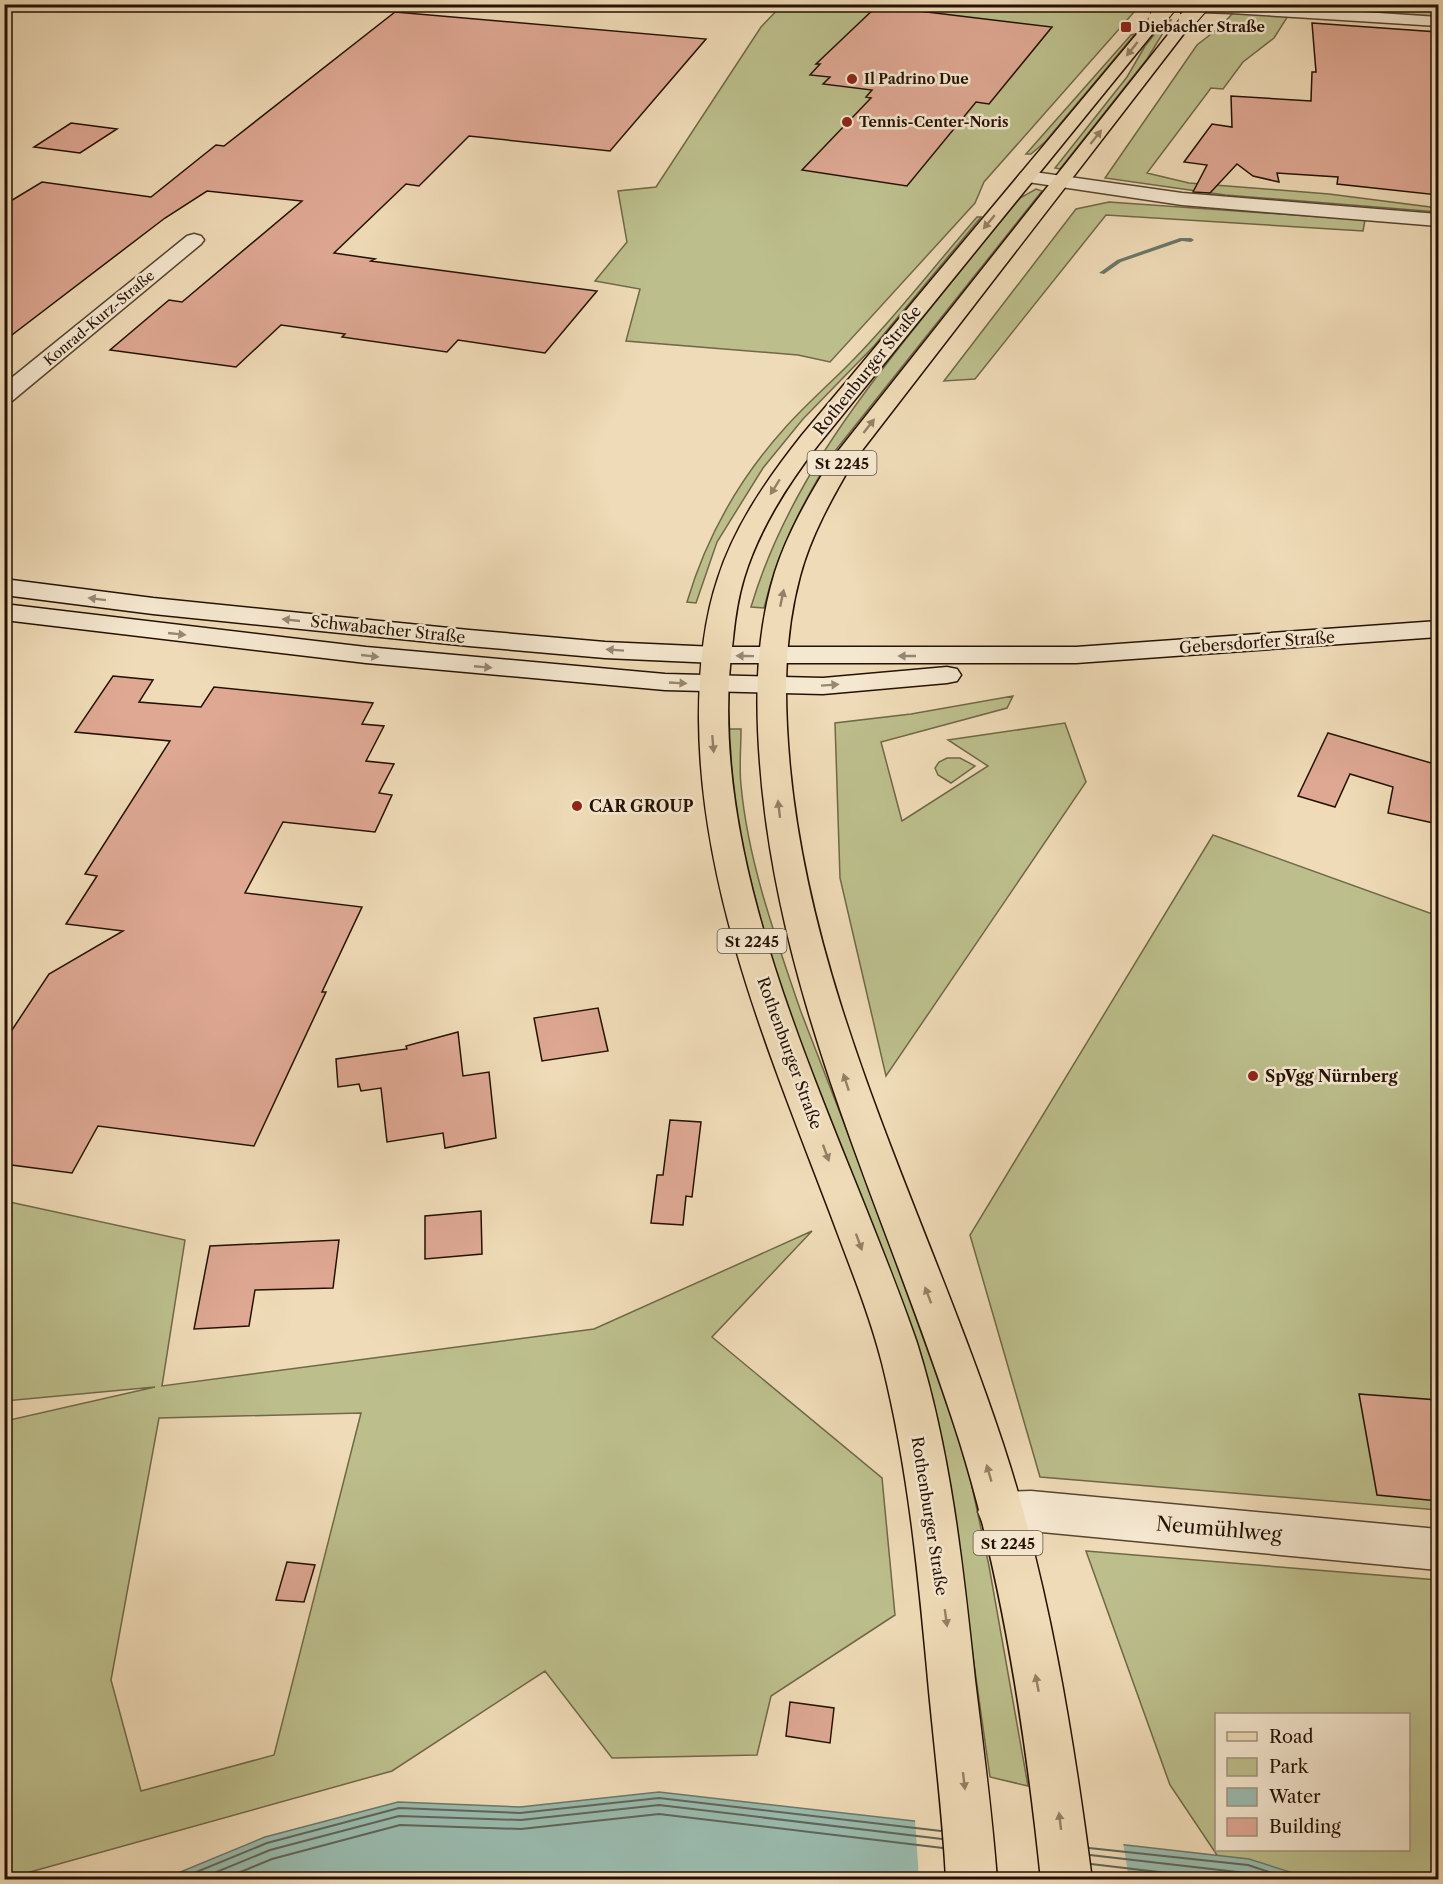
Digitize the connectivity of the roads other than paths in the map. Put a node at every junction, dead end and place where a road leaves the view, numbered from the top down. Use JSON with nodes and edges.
{"nodes":[{"id":1,"x":1025,"y":4,"type":"edge"},
{"id":2,"x":1087,"y":4,"type":"edge"},
{"id":3,"x":1108,"y":4,"type":"edge"},
{"id":4,"x":1169,"y":4,"type":"edge"},
{"id":5,"x":1201,"y":4,"type":"edge"},
{"id":6,"x":1438,"y":22,"type":"edge"},
{"id":7,"x":1027,"y":177,"type":"junction"},
{"id":8,"x":1060,"y":183,"type":"junction"},
{"id":9,"x":1438,"y":220,"type":"edge"},
{"id":10,"x":194,"y":240,"type":"dead end"},
{"id":11,"x":4,"y":396,"type":"edge"},
{"id":12,"x":4,"y":586,"type":"edge"},
{"id":13,"x":4,"y":612,"type":"edge"},
{"id":14,"x":1438,"y":628,"type":"edge"},
{"id":15,"x":714,"y":670,"type":"junction"},
{"id":16,"x":773,"y":671,"type":"junction"},
{"id":17,"x":1000,"y":1512,"type":"junction"},
{"id":18,"x":1438,"y":1550,"type":"edge"},
{"id":19,"x":972,"y":1880,"type":"edge"},
{"id":20,"x":1067,"y":1880,"type":"edge"}],
"edges":[{"from":1,"to":2,"type":"main road"},
{"from":3,"to":6,"type":"main road"},
{"from":4,"to":7,"type":"main road","name":"Rothenburger Straße","number":"St 2245","one_way":true,"bridge":true},
{"from":8,"to":5,"type":"main road","number":"St 2245","one_way":true,"bridge":true},
{"from":7,"to":8,"type":"main road"},
{"from":7,"to":15,"type":"main road","name":"Rothenburger Straße","number":"St 2245","one_way":true},
{"from":8,"to":9,"type":"main road"},
{"from":16,"to":8,"type":"main road","number":"St 2245","one_way":true},
{"from":10,"to":11,"type":"main road","name":"Konrad-Kurz-Straße"},
{"from":15,"to":12,"type":"main road","name":"Schwabacher Straße","one_way":true},
{"from":13,"to":15,"type":"main road","name":"Schwabacher Straße","one_way":true},
{"from":14,"to":16,"type":"main road","name":"Gebersdorfer Straße"},
{"from":15,"to":16,"type":"main road","name":"Schwabacher Straße"},
{"from":15,"to":19,"type":"main road","name":"Rothenburger Straße","number":"St 2245","one_way":true},
{"from":17,"to":16,"type":"main road","number":"St 2245","one_way":true},
{"from":17,"to":18,"type":"main road","name":"Neumühlweg"},
{"from":20,"to":17,"type":"main road","number":"St 2245","one_way":true}]}
